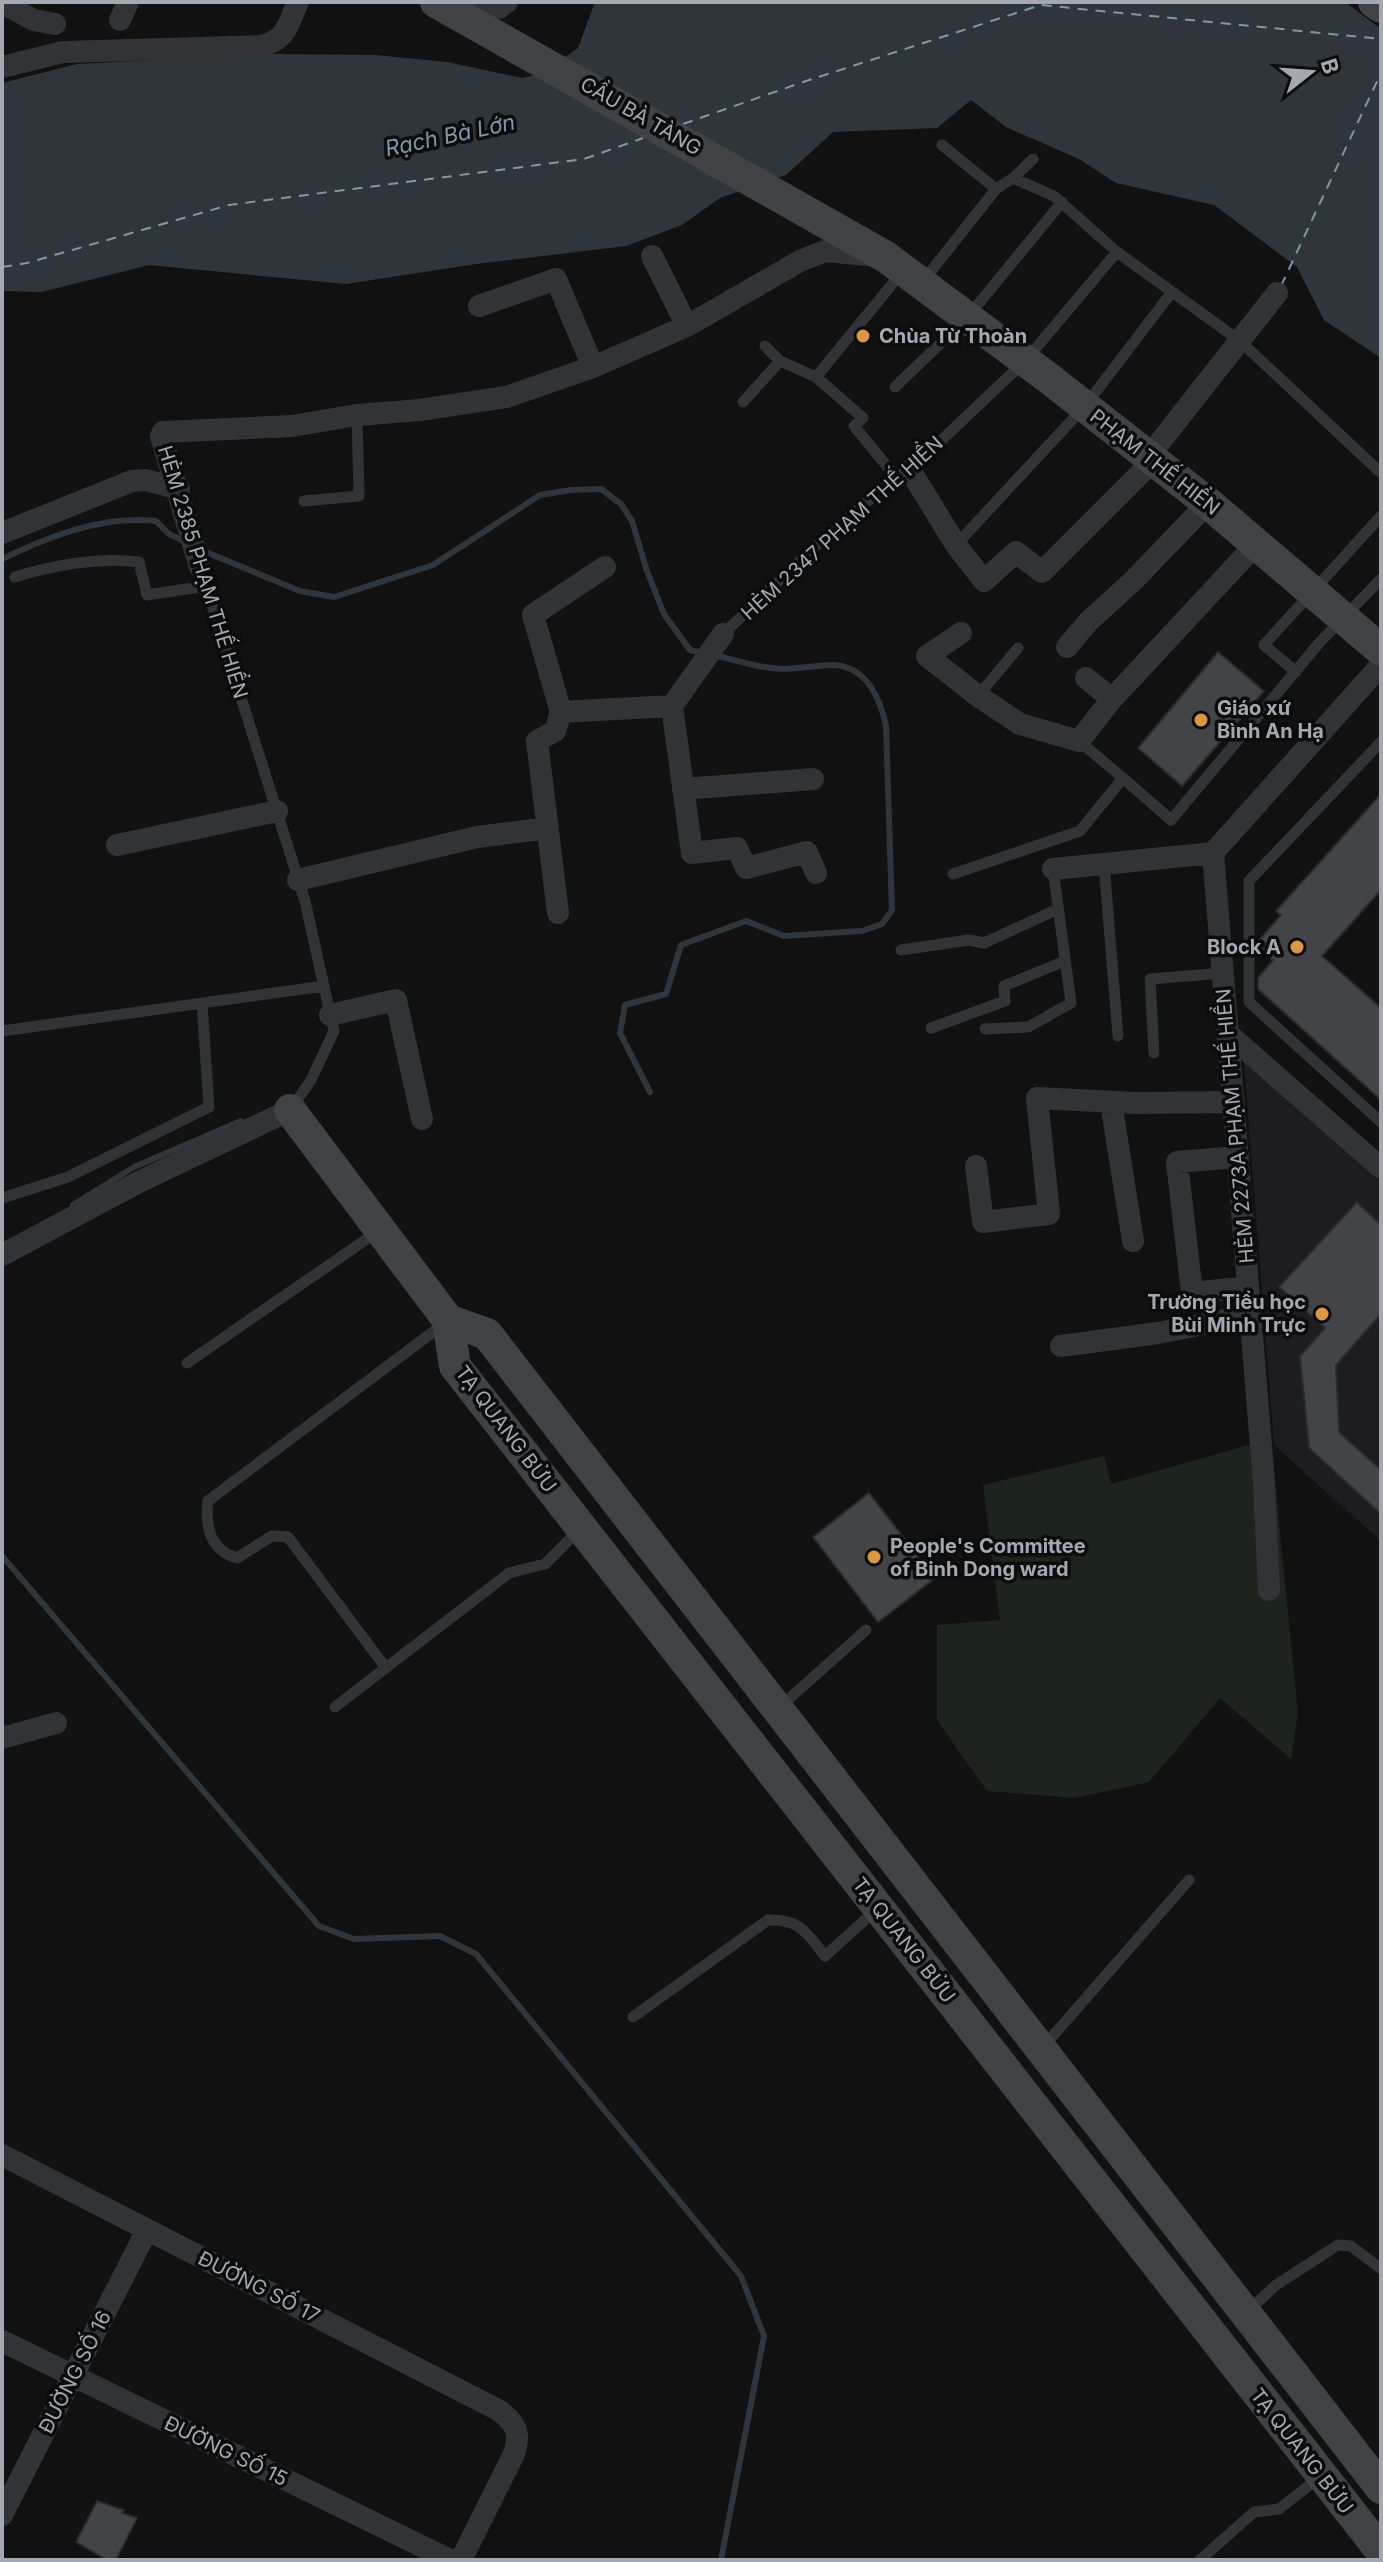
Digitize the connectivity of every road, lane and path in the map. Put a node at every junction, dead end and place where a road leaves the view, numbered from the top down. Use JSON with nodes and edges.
{"nodes":[{"id":1,"x":12,"y":2,"type":"edge"},
{"id":2,"x":298,"y":2,"type":"edge"},
{"id":3,"x":507,"y":2,"type":"edge"},
{"id":4,"x":1374,"y":2,"type":"edge"},
{"id":5,"x":457,"y":5,"type":"edge"},
{"id":6,"x":1381,"y":7,"type":"edge"},
{"id":7,"x":55,"y":24,"type":"dead end"},
{"id":8,"x":2,"y":67,"type":"edge"},
{"id":9,"x":942,"y":145,"type":"dead end"},
{"id":10,"x":1033,"y":159,"type":"dead end"},
{"id":11,"x":1013,"y":178,"type":"junction"},
{"id":12,"x":996,"y":189,"type":"junction"},
{"id":13,"x":1062,"y":202,"type":"junction"},
{"id":14,"x":827,"y":222,"type":"joint"},
{"id":15,"x":1117,"y":252,"type":"junction"},
{"id":16,"x":652,"y":256,"type":"dead end"},
{"id":17,"x":903,"y":270,"type":"junction"},
{"id":18,"x":1172,"y":292,"type":"junction"},
{"id":19,"x":1277,"y":293,"type":"dead end"},
{"id":20,"x":479,"y":306,"type":"dead end"},
{"id":21,"x":966,"y":319,"type":"junction"},
{"id":22,"x":687,"y":326,"type":"junction"},
{"id":23,"x":1240,"y":341,"type":"junction"},
{"id":24,"x":765,"y":346,"type":"dead end"},
{"id":25,"x":780,"y":361,"type":"junction"},
{"id":26,"x":1025,"y":361,"type":"junction"},
{"id":27,"x":593,"y":367,"type":"junction"},
{"id":28,"x":816,"y":377,"type":"junction"},
{"id":29,"x":895,"y":387,"type":"dead end"},
{"id":30,"x":743,"y":402,"type":"dead end"},
{"id":31,"x":1085,"y":406,"type":"junction"},
{"id":32,"x":357,"y":415,"type":"junction"},
{"id":33,"x":1151,"y":458,"type":"junction"},
{"id":34,"x":903,"y":473,"type":"junction"},
{"id":35,"x":1381,"y":473,"type":"edge"},
{"id":36,"x":179,"y":489,"type":"junction"},
{"id":37,"x":304,"y":501,"type":"dead end"},
{"id":38,"x":1208,"y":503,"type":"junction"},
{"id":39,"x":1381,"y":516,"type":"edge"},
{"id":40,"x":2,"y":533,"type":"edge"},
{"id":41,"x":1254,"y":542,"type":"junction"},
{"id":42,"x":956,"y":545,"type":"junction"},
{"id":43,"x":605,"y":567,"type":"dead end"},
{"id":44,"x":203,"y":576,"type":"junction"},
{"id":45,"x":15,"y":577,"type":"dead end"},
{"id":46,"x":1381,"y":579,"type":"edge"},
{"id":47,"x":1312,"y":590,"type":"junction"},
{"id":48,"x":1343,"y":617,"type":"junction"},
{"id":49,"x":961,"y":633,"type":"dead end"},
{"id":50,"x":723,"y":634,"type":"joint"},
{"id":51,"x":1067,"y":647,"type":"dead end"},
{"id":52,"x":1018,"y":648,"type":"dead end"},
{"id":53,"x":1381,"y":650,"type":"edge"},
{"id":54,"x":1381,"y":665,"type":"edge"},
{"id":55,"x":1296,"y":672,"type":"junction"},
{"id":56,"x":1086,"y":678,"type":"dead end"},
{"id":57,"x":978,"y":696,"type":"junction"},
{"id":58,"x":1112,"y":699,"type":"junction"},
{"id":59,"x":672,"y":706,"type":"junction"},
{"id":60,"x":561,"y":712,"type":"junction"},
{"id":61,"x":1079,"y":741,"type":"junction"},
{"id":62,"x":1381,"y":742,"type":"edge"},
{"id":63,"x":1123,"y":778,"type":"junction"},
{"id":64,"x":813,"y":779,"type":"dead end"},
{"id":65,"x":683,"y":789,"type":"junction"},
{"id":66,"x":277,"y":811,"type":"junction"},
{"id":67,"x":548,"y":828,"type":"junction"},
{"id":68,"x":117,"y":845,"type":"dead end"},
{"id":69,"x":1213,"y":853,"type":"junction"},
{"id":70,"x":1104,"y":864,"type":"junction"},
{"id":71,"x":1053,"y":869,"type":"joint"},
{"id":72,"x":816,"y":873,"type":"dead end"},
{"id":73,"x":953,"y":874,"type":"dead end"},
{"id":74,"x":298,"y":880,"type":"junction"},
{"id":75,"x":1058,"y":909,"type":"junction"},
{"id":76,"x":558,"y":913,"type":"dead end"},
{"id":77,"x":901,"y":950,"type":"dead end"},
{"id":78,"x":1065,"y":961,"type":"junction"},
{"id":79,"x":1223,"y":973,"type":"junction"},
{"id":80,"x":324,"y":986,"type":"junction"},
{"id":81,"x":202,"y":1003,"type":"junction"},
{"id":82,"x":330,"y":1015,"type":"junction"},
{"id":83,"x":931,"y":1028,"type":"dead end"},
{"id":84,"x":985,"y":1029,"type":"dead end"},
{"id":85,"x":2,"y":1031,"type":"edge"},
{"id":86,"x":1227,"y":1033,"type":"junction"},
{"id":87,"x":1118,"y":1036,"type":"dead end"},
{"id":88,"x":1154,"y":1053,"type":"dead end"},
{"id":89,"x":1111,"y":1102,"type":"junction"},
{"id":90,"x":1233,"y":1102,"type":"junction"},
{"id":91,"x":290,"y":1110,"type":"junction"},
{"id":92,"x":422,"y":1119,"type":"dead end"},
{"id":93,"x":1381,"y":1122,"type":"edge"},
{"id":94,"x":1238,"y":1157,"type":"junction"},
{"id":95,"x":976,"y":1166,"type":"dead end"},
{"id":96,"x":1381,"y":1168,"type":"edge"},
{"id":97,"x":2,"y":1198,"type":"edge"},
{"id":98,"x":381,"y":1229,"type":"junction"},
{"id":99,"x":1133,"y":1241,"type":"dead end"},
{"id":100,"x":2,"y":1255,"type":"edge"},
{"id":101,"x":1248,"y":1287,"type":"junction"},
{"id":102,"x":1250,"y":1315,"type":"junction"},
{"id":103,"x":448,"y":1320,"type":"junction"},
{"id":104,"x":1061,"y":1346,"type":"dead end"},
{"id":105,"x":187,"y":1363,"type":"dead end"},
{"id":106,"x":581,"y":1527,"type":"junction"},
{"id":107,"x":1269,"y":1590,"type":"dead end"},
{"id":108,"x":866,"y":1630,"type":"dead end"},
{"id":109,"x":386,"y":1668,"type":"junction"},
{"id":110,"x":335,"y":1707,"type":"dead end"},
{"id":111,"x":778,"y":1709,"type":"junction"},
{"id":112,"x":56,"y":1723,"type":"dead end"},
{"id":113,"x":4,"y":1732,"type":"edge"},
{"id":114,"x":744,"y":1736,"type":"junction"},
{"id":115,"x":1189,"y":1880,"type":"dead end"},
{"id":116,"x":878,"y":1908,"type":"junction"},
{"id":117,"x":633,"y":2017,"type":"dead end"},
{"id":118,"x":1041,"y":2050,"type":"junction"},
{"id":119,"x":2,"y":2155,"type":"edge"},
{"id":120,"x":147,"y":2230,"type":"junction"},
{"id":121,"x":1201,"y":2256,"type":"junction"},
{"id":122,"x":1381,"y":2269,"type":"edge"},
{"id":123,"x":1172,"y":2284,"type":"junction"},
{"id":124,"x":1245,"y":2313,"type":"junction"},
{"id":125,"x":2,"y":2341,"type":"edge"},
{"id":126,"x":72,"y":2377,"type":"junction"},
{"id":127,"x":1322,"y":2475,"type":"junction"},
{"id":128,"x":1381,"y":2488,"type":"edge"},
{"id":129,"x":2,"y":2515,"type":"edge"},
{"id":130,"x":1381,"y":2551,"type":"edge"},
{"id":131,"x":450,"y":2560,"type":"edge"},
{"id":132,"x":461,"y":2560,"type":"edge"},
{"id":133,"x":1200,"y":2560,"type":"edge"}],
"edges":[{"from":1,"to":7,"type":"street"},
{"from":2,"to":8,"type":"street"},
{"from":3,"to":5,"type":"street"},
{"from":4,"to":6,"type":"street"},
{"from":5,"to":14,"type":"street","name":"CẦU BÀ TÀNG"},
{"from":9,"to":12,"type":"lane"},
{"from":10,"to":11,"type":"lane"},
{"from":11,"to":12,"type":"lane"},
{"from":11,"to":13,"type":"lane"},
{"from":12,"to":17,"type":"lane"},
{"from":13,"to":15,"type":"lane"},
{"from":13,"to":21,"type":"lane"},
{"from":14,"to":17,"type":"street","name":"PHẠM THẾ HIỂN"},
{"from":15,"to":18,"type":"lane"},
{"from":15,"to":26,"type":"lane","name":"HẺM 2347 PHẠM THẾ HIỂN"},
{"from":16,"to":22,"type":"street"},
{"from":17,"to":21,"type":"street","name":"PHẠM THẾ HIỂN"},
{"from":17,"to":22,"type":"street","name":"HẺM 2385 PHẠM THẾ HIỂN"},
{"from":17,"to":28,"type":"lane"},
{"from":18,"to":23,"type":"lane"},
{"from":18,"to":31,"type":"lane"},
{"from":19,"to":23,"type":"street"},
{"from":20,"to":27,"type":"street"},
{"from":21,"to":26,"type":"street","name":"PHẠM THẾ HIỂN"},
{"from":21,"to":29,"type":"lane"},
{"from":22,"to":27,"type":"street","name":"HẺM 2385 PHẠM THẾ HIỂN"},
{"from":23,"to":33,"type":"street"},
{"from":23,"to":35,"type":"lane"},
{"from":24,"to":25,"type":"lane"},
{"from":25,"to":28,"type":"lane"},
{"from":25,"to":30,"type":"lane"},
{"from":26,"to":31,"type":"street","name":"PHẠM THẾ HIỂN"},
{"from":26,"to":34,"type":"lane","name":"HẺM 2347 PHẠM THẾ HIỂN"},
{"from":27,"to":32,"type":"street","name":"HẺM 2385 PHẠM THẾ HIỂN"},
{"from":28,"to":34,"type":"lane"},
{"from":31,"to":33,"type":"street","name":"PHẠM THẾ HIỂN"},
{"from":31,"to":42,"type":"lane"},
{"from":32,"to":36,"type":"street","name":"HẺM 2385 PHẠM THẾ HIỂN"},
{"from":32,"to":37,"type":"lane"},
{"from":33,"to":38,"type":"street","name":"PHẠM THẾ HIỂN"},
{"from":33,"to":42,"type":"street"},
{"from":34,"to":42,"type":"street"},
{"from":34,"to":50,"type":"lane","name":"HẺM 2347 PHẠM THẾ HIỂN"},
{"from":36,"to":40,"type":"street"},
{"from":36,"to":44,"type":"street","name":"HẺM 2385 PHẠM THẾ HIỂN"},
{"from":38,"to":41,"type":"street","name":"PHẠM THẾ HIỂN"},
{"from":38,"to":51,"type":"street"},
{"from":39,"to":47,"type":"lane"},
{"from":41,"to":47,"type":"street","name":"PHẠM THẾ HIỂN"},
{"from":41,"to":58,"type":"street"},
{"from":43,"to":60,"type":"street"},
{"from":44,"to":45,"type":"lane"},
{"from":44,"to":66,"type":"lane","name":"HẺM 2385 PHẠM THẾ HIỂN"},
{"from":46,"to":48,"type":"lane"},
{"from":47,"to":48,"type":"street","name":"PHẠM THẾ HIỂN"},
{"from":47,"to":55,"type":"lane"},
{"from":48,"to":53,"type":"street","name":"PHẠM THẾ HIỂN"},
{"from":48,"to":55,"type":"lane"},
{"from":49,"to":57,"type":"street"},
{"from":50,"to":59,"type":"street","name":"HẺM 2347 PHẠM THẾ HIỂN"},
{"from":52,"to":57,"type":"lane"},
{"from":54,"to":69,"type":"street"},
{"from":55,"to":63,"type":"lane"},
{"from":56,"to":58,"type":"street"},
{"from":57,"to":61,"type":"street"},
{"from":58,"to":61,"type":"street"},
{"from":59,"to":60,"type":"street"},
{"from":59,"to":65,"type":"street"},
{"from":60,"to":67,"type":"street"},
{"from":61,"to":63,"type":"lane"},
{"from":62,"to":93,"type":"lane"},
{"from":63,"to":73,"type":"lane"},
{"from":64,"to":65,"type":"street"},
{"from":65,"to":72,"type":"street"},
{"from":66,"to":68,"type":"street"},
{"from":66,"to":74,"type":"lane","name":"HẺM 2385 PHẠM THẾ HIỂN"},
{"from":67,"to":74,"type":"street"},
{"from":67,"to":76,"type":"street"},
{"from":69,"to":70,"type":"street"},
{"from":69,"to":79,"type":"street","name":"HẺM 2273A PHẠM THẾ HIỂN"},
{"from":70,"to":71,"type":"street"},
{"from":70,"to":87,"type":"lane"},
{"from":71,"to":75,"type":"lane"},
{"from":74,"to":80,"type":"lane","name":"HẺM 2385 PHẠM THẾ HIỂN"},
{"from":75,"to":77,"type":"lane"},
{"from":75,"to":78,"type":"lane"},
{"from":78,"to":83,"type":"lane"},
{"from":78,"to":84,"type":"lane"},
{"from":79,"to":86,"type":"street","name":"HẺM 2273A PHẠM THẾ HIỂN"},
{"from":79,"to":88,"type":"lane"},
{"from":80,"to":81,"type":"lane"},
{"from":80,"to":82,"type":"lane","name":"HẺM 2385 PHẠM THẾ HIỂN"},
{"from":81,"to":85,"type":"lane"},
{"from":81,"to":97,"type":"lane"},
{"from":82,"to":91,"type":"lane","name":"HẺM 2385 PHẠM THẾ HIỂN"},
{"from":82,"to":92,"type":"street"},
{"from":86,"to":90,"type":"street","name":"HẺM 2273A PHẠM THẾ HIỂN"},
{"from":86,"to":96,"type":"street"},
{"from":89,"to":90,"type":"street"},
{"from":89,"to":95,"type":"street"},
{"from":89,"to":99,"type":"street"},
{"from":90,"to":94,"type":"street","name":"HẺM 2273A PHẠM THẾ HIỂN"},
{"from":91,"to":98,"type":"street","name":"TẠ QUANG BỬU"},
{"from":91,"to":100,"type":"street"},
{"from":94,"to":101,"type":"street","name":"HẺM 2273A PHẠM THẾ HIỂN"},
{"from":94,"to":101,"type":"street"},
{"from":98,"to":103,"type":"street","name":"TẠ QUANG BỬU"},
{"from":98,"to":105,"type":"lane"},
{"from":101,"to":102,"type":"street","name":"HẺM 2273A PHẠM THẾ HIỂN"},
{"from":102,"to":104,"type":"street"},
{"from":102,"to":107,"type":"street","name":"HẺM 2273A PHẠM THẾ HIỂN"},
{"from":103,"to":106,"type":"street","name":"TẠ QUANG BỬU"},
{"from":103,"to":109,"type":"lane"},
{"from":103,"to":111,"type":"street","name":"TẠ QUANG BỬU"},
{"from":106,"to":109,"type":"lane"},
{"from":106,"to":114,"type":"street","name":"TẠ QUANG BỬU"},
{"from":108,"to":111,"type":"lane"},
{"from":109,"to":110,"type":"lane"},
{"from":111,"to":114,"type":"street"},
{"from":111,"to":118,"type":"street","name":"TẠ QUANG BỬU"},
{"from":112,"to":113,"type":"street"},
{"from":114,"to":116,"type":"street","name":"TẠ QUANG BỬU"},
{"from":115,"to":118,"type":"lane"},
{"from":116,"to":117,"type":"lane"},
{"from":116,"to":123,"type":"street","name":"TẠ QUANG BỬU"},
{"from":118,"to":121,"type":"street","name":"TẠ QUANG BỬU"},
{"from":119,"to":120,"type":"street","name":"ĐƯỜNG SỐ 17"},
{"from":120,"to":126,"type":"street","name":"ĐƯỜNG SỐ 16"},
{"from":120,"to":132,"type":"street","name":"ĐƯỜNG SỐ 17"},
{"from":121,"to":123,"type":"street"},
{"from":121,"to":124,"type":"street","name":"TẠ QUANG BỬU"},
{"from":122,"to":124,"type":"lane"},
{"from":123,"to":127,"type":"street","name":"TẠ QUANG BỬU"},
{"from":124,"to":128,"type":"street","name":"TẠ QUANG BỬU"},
{"from":125,"to":126,"type":"street","name":"ĐƯỜNG SỐ 15"},
{"from":126,"to":129,"type":"street","name":"ĐƯỜNG SỐ 16"},
{"from":126,"to":131,"type":"street","name":"ĐƯỜNG SỐ 15"},
{"from":127,"to":130,"type":"street","name":"TẠ QUANG BỬU"},
{"from":127,"to":133,"type":"lane"}]}
